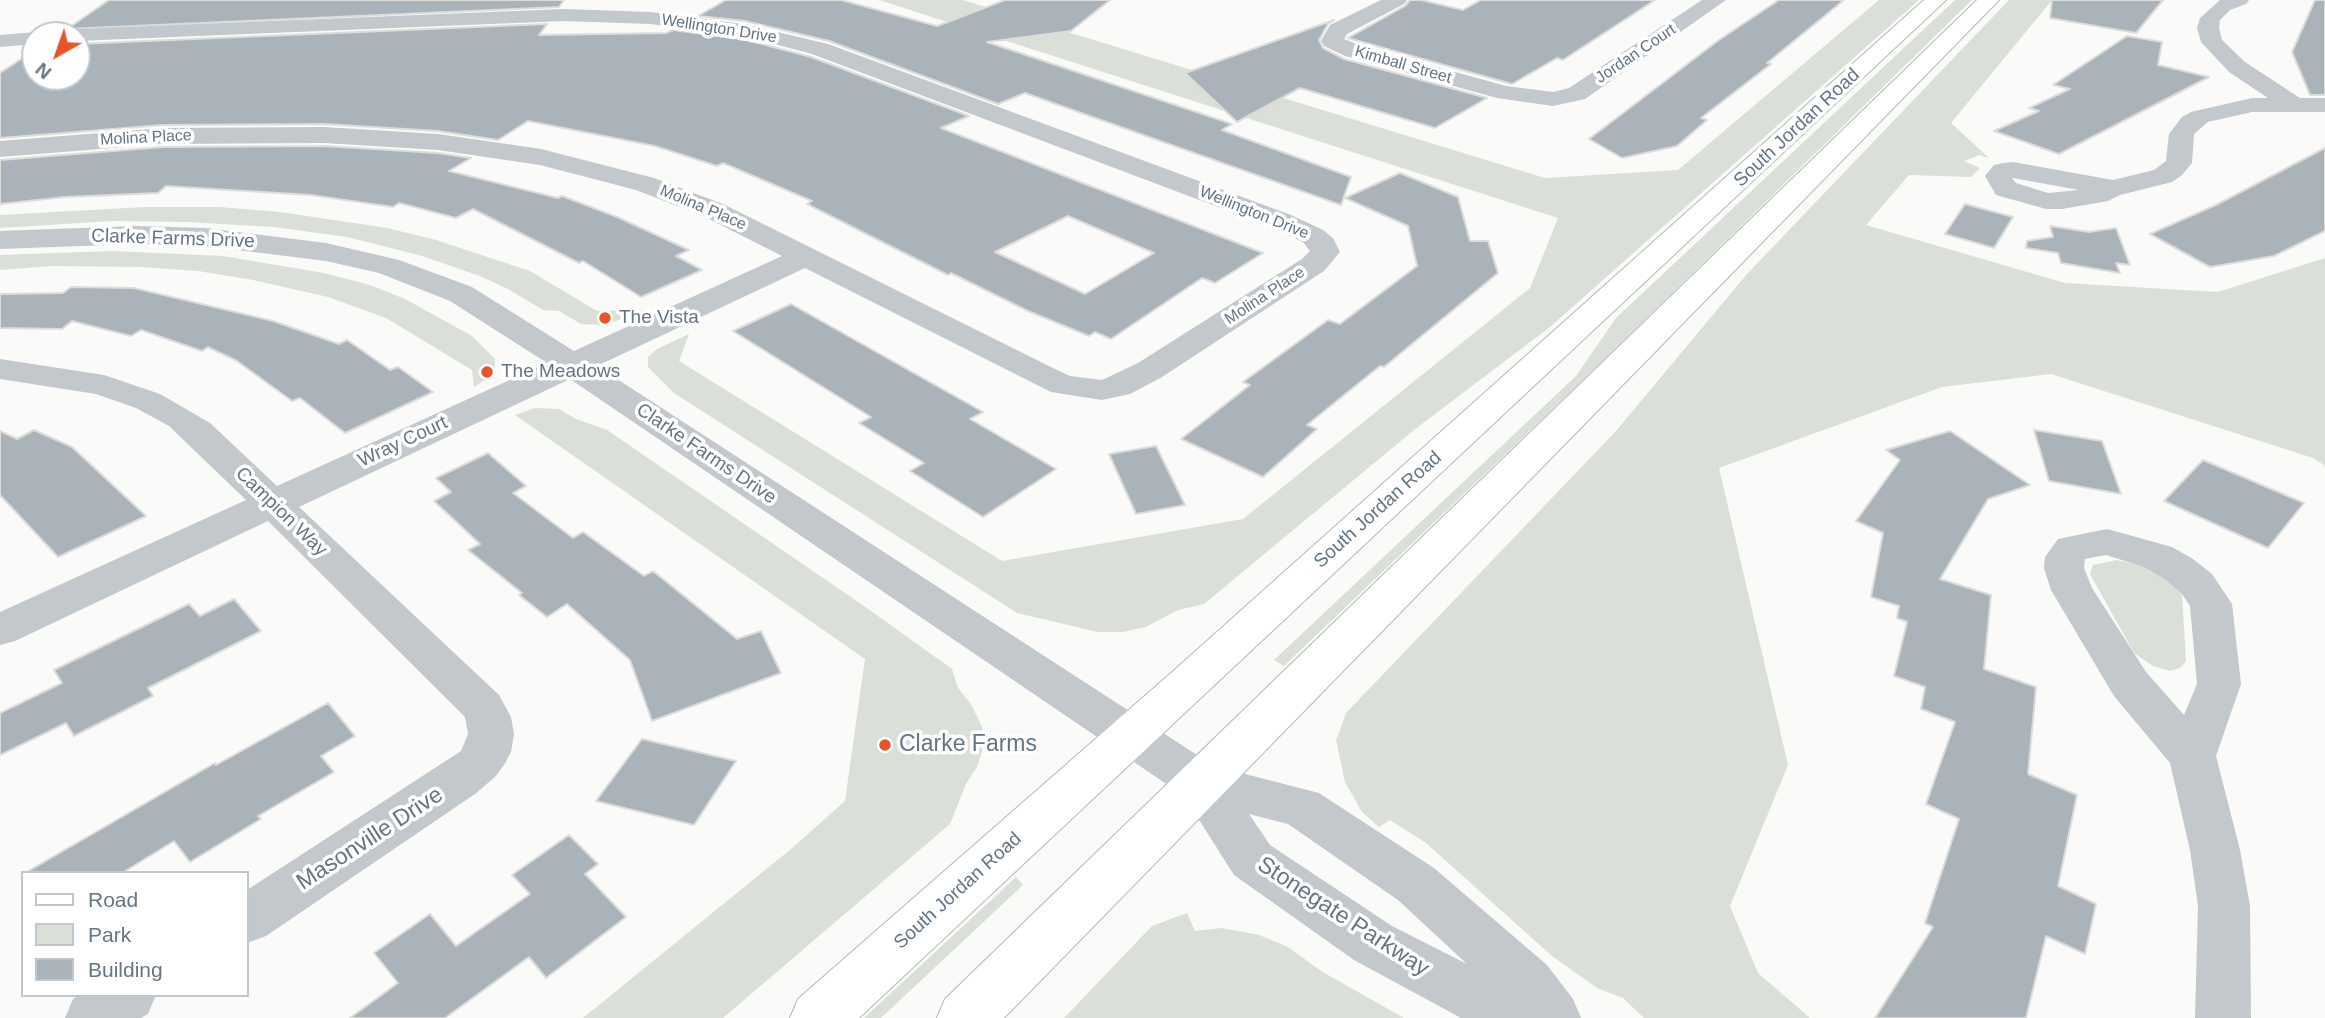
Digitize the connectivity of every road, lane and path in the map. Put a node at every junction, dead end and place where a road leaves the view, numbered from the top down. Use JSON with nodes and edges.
{"nodes":[{"id":1,"x":636,"y":0,"type":"edge"},
{"id":2,"x":1397,"y":0,"type":"edge"},
{"id":3,"x":1716,"y":0,"type":"edge"},
{"id":4,"x":1936,"y":0,"type":"edge"},
{"id":5,"x":1989,"y":0,"type":"edge"},
{"id":6,"x":2239,"y":0,"type":"edge"},
{"id":7,"x":614,"y":16,"type":"junction"},
{"id":8,"x":91,"y":34,"type":"edge"},
{"id":9,"x":21,"y":39,"type":"edge"},
{"id":10,"x":0,"y":41,"type":"edge"},
{"id":11,"x":1553,"y":99,"type":"joint"},
{"id":12,"x":2293,"y":104,"type":"junction"},
{"id":13,"x":2325,"y":105,"type":"edge"},
{"id":14,"x":0,"y":149,"type":"edge"},
{"id":15,"x":2113,"y":188,"type":"dead end"},
{"id":16,"x":0,"y":240,"type":"edge"},
{"id":17,"x":1323,"y":244,"type":"joint"},
{"id":18,"x":806,"y":256,"type":"junction"},
{"id":19,"x":570,"y":364,"type":"junction"},
{"id":20,"x":0,"y":369,"type":"edge"},
{"id":21,"x":271,"y":503,"type":"junction"},
{"id":22,"x":0,"y":630,"type":"edge"},
{"id":23,"x":1131,"y":736,"type":"junction"},
{"id":24,"x":487,"y":752,"type":"joint"},
{"id":25,"x":2192,"y":756,"type":"junction"},
{"id":26,"x":1201,"y":782,"type":"junction"},
{"id":27,"x":248,"y":918,"type":"edge"},
{"id":28,"x":125,"y":997,"type":"edge"},
{"id":29,"x":93,"y":1018,"type":"edge"},
{"id":30,"x":818,"y":1018,"type":"edge"},
{"id":31,"x":965,"y":1018,"type":"edge"},
{"id":32,"x":1516,"y":1018,"type":"edge"},
{"id":33,"x":1552,"y":1018,"type":"edge"},
{"id":34,"x":2223,"y":1018,"type":"edge"}],
"edges":[{"from":1,"to":7,"type":"street"},
{"from":2,"to":11,"type":"street","name":"Kimball Street"},
{"from":3,"to":11,"type":"street","name":"Jordan Court"},
{"from":4,"to":23,"type":"main road","name":"South Jordan Road"},
{"from":5,"to":26,"type":"main road"},
{"from":6,"to":12,"type":"street"},
{"from":7,"to":8,"type":"street","name":"Wellington Drive"},
{"from":7,"to":17,"type":"street","name":"Wellington Drive"},
{"from":9,"to":10,"type":"street"},
{"from":12,"to":13,"type":"street"},
{"from":12,"to":15,"type":"street"},
{"from":14,"to":18,"type":"street","name":"Molina Place"},
{"from":16,"to":19,"type":"street","name":"Clarke Farms Drive"},
{"from":17,"to":18,"type":"street","name":"Molina Place"},
{"from":18,"to":19,"type":"street","name":"Wray Court"},
{"from":19,"to":21,"type":"street","name":"Wray Court"},
{"from":19,"to":23,"type":"street","name":"Clarke Farms Drive"},
{"from":20,"to":21,"type":"street","name":"Campion Way"},
{"from":21,"to":22,"type":"street","name":"Wray Court"},
{"from":21,"to":24,"type":"street","name":"Campion Way"},
{"from":23,"to":26,"type":"street","name":"Stonegate Parkway"},
{"from":23,"to":30,"type":"main road","name":"South Jordan Road"},
{"from":24,"to":27,"type":"street","name":"Masonville Drive"},
{"from":25,"to":25,"type":"street"},
{"from":25,"to":34,"type":"street"},
{"from":26,"to":31,"type":"main road"},
{"from":26,"to":32,"type":"street","name":"Stonegate Parkway"},
{"from":26,"to":33,"type":"street","name":"Stonegate Parkway"},
{"from":28,"to":29,"type":"street"}]}
